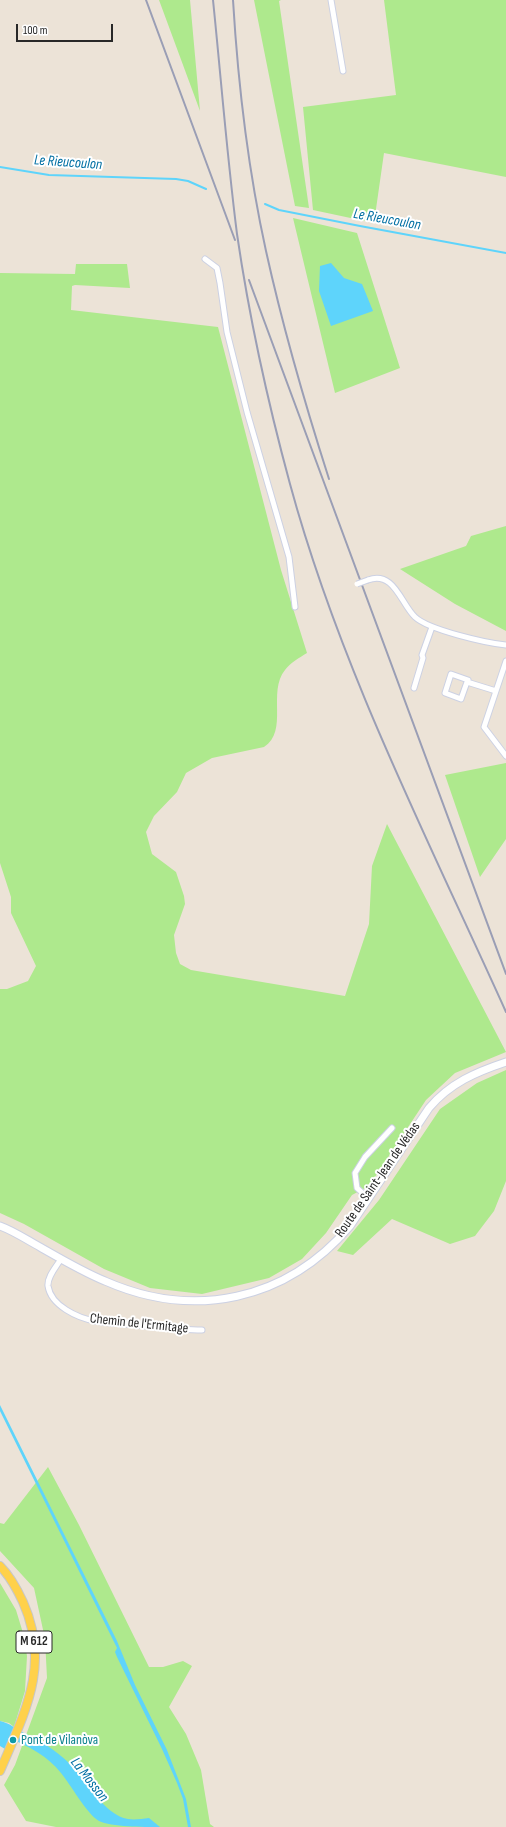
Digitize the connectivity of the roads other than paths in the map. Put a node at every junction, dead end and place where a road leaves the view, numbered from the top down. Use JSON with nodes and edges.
{"nodes":[{"id":1,"x":331,"y":0,"type":"edge"},
{"id":2,"x":343,"y":71,"type":"dead end"},
{"id":3,"x":205,"y":259,"type":"dead end"},
{"id":4,"x":357,"y":584,"type":"dead end"},
{"id":5,"x":295,"y":607,"type":"dead end"},
{"id":6,"x":432,"y":627,"type":"junction"},
{"id":7,"x":506,"y":645,"type":"edge"},
{"id":8,"x":506,"y":661,"type":"edge"},
{"id":9,"x":467,"y":682,"type":"junction"},
{"id":10,"x":414,"y":688,"type":"dead end"},
{"id":11,"x":496,"y":691,"type":"junction"},
{"id":12,"x":506,"y":756,"type":"edge"},
{"id":13,"x":506,"y":1062,"type":"edge"},
{"id":14,"x":392,"y":1128,"type":"dead end"},
{"id":15,"x":369,"y":1198,"type":"junction"},
{"id":16,"x":0,"y":1226,"type":"edge"},
{"id":17,"x":61,"y":1259,"type":"junction"},
{"id":18,"x":202,"y":1330,"type":"dead end"},
{"id":19,"x":0,"y":1566,"type":"edge"},
{"id":20,"x":0,"y":1771,"type":"edge"}],
"edges":[{"from":1,"to":2,"type":"street"},
{"from":3,"to":5,"type":"street"},
{"from":4,"to":6,"type":"street","bridge":true},
{"from":6,"to":7,"type":"street"},
{"from":6,"to":10,"type":"street"},
{"from":8,"to":11,"type":"street"},
{"from":9,"to":9,"type":"street"},
{"from":9,"to":11,"type":"street"},
{"from":11,"to":12,"type":"street"},
{"from":13,"to":15,"type":"street","name":"Route de Saint-Jean de Védas"},
{"from":14,"to":15,"type":"street"},
{"from":15,"to":17,"type":"street","name":"Route de Saint-Jean de Védas"},
{"from":16,"to":17,"type":"street","name":"Route de Saint-Jean de Védas"},
{"from":17,"to":18,"type":"street","name":"Chemin de l'Ermitage"},
{"from":19,"to":20,"type":"main road","number":"M 612"}]}
